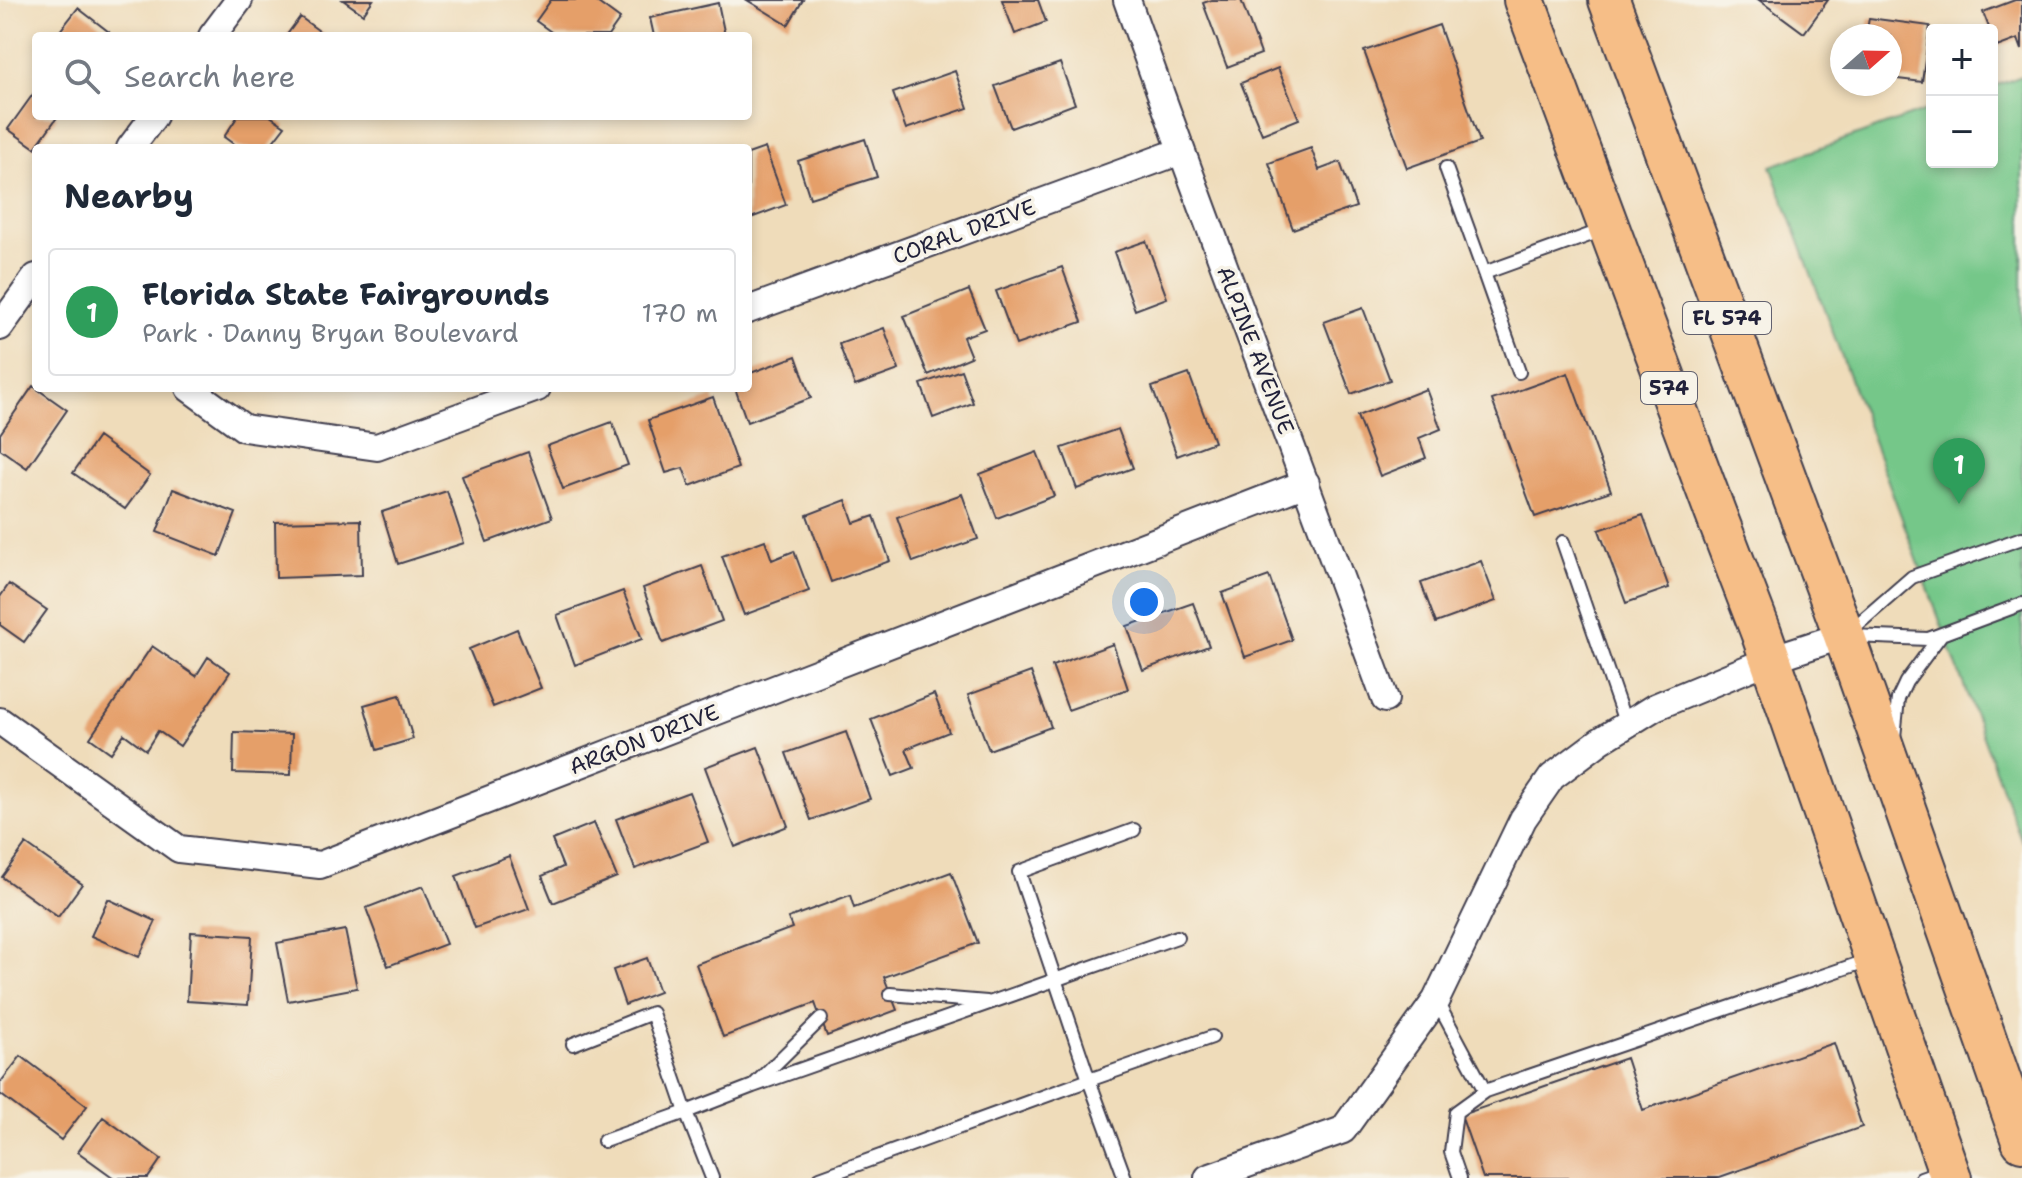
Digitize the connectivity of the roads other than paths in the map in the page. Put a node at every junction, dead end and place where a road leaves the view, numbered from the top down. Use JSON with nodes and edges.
{"nodes":[{"id":1,"x":239,"y":0,"type":"edge"},
{"id":2,"x":1127,"y":0,"type":"edge"},
{"id":3,"x":1524,"y":0,"type":"edge"},
{"id":4,"x":1609,"y":0,"type":"edge"},
{"id":5,"x":215,"y":32,"type":"edge"},
{"id":6,"x":151,"y":120,"type":"edge"},
{"id":7,"x":133,"y":144,"type":"edge"},
{"id":8,"x":1181,"y":151,"type":"junction"},
{"id":9,"x":1446,"y":168,"type":"dead end"},
{"id":10,"x":1609,"y":228,"type":"junction"},
{"id":11,"x":1484,"y":273,"type":"junction"},
{"id":12,"x":32,"y":283,"type":"edge"},
{"id":13,"x":752,"y":309,"type":"edge"},
{"id":14,"x":0,"y":327,"type":"edge"},
{"id":15,"x":1519,"y":372,"type":"dead end"},
{"id":16,"x":194,"y":392,"type":"edge"},
{"id":17,"x":526,"y":392,"type":"edge"},
{"id":18,"x":1306,"y":483,"type":"junction"},
{"id":19,"x":2022,"y":538,"type":"edge"},
{"id":20,"x":1563,"y":542,"type":"dead end"},
{"id":21,"x":2022,"y":604,"type":"edge"},
{"id":22,"x":1942,"y":634,"type":"junction"},
{"id":23,"x":1844,"y":635,"type":"junction"},
{"id":24,"x":1766,"y":646,"type":"junction"},
{"id":25,"x":1385,"y":699,"type":"dead end"},
{"id":26,"x":0,"y":721,"type":"edge"},
{"id":27,"x":1626,"y":725,"type":"junction"},
{"id":28,"x":1890,"y":766,"type":"junction"},
{"id":29,"x":1134,"y":830,"type":"dead end"},
{"id":30,"x":1177,"y":937,"type":"dead end"},
{"id":31,"x":1875,"y":958,"type":"junction"},
{"id":32,"x":1055,"y":979,"type":"junction"},
{"id":33,"x":890,"y":994,"type":"dead end"},
{"id":34,"x":1436,"y":1000,"type":"junction"},
{"id":35,"x":992,"y":1002,"type":"junction"},
{"id":36,"x":821,"y":1019,"type":"dead end"},
{"id":37,"x":1212,"y":1037,"type":"dead end"},
{"id":38,"x":573,"y":1044,"type":"dead end"},
{"id":39,"x":1089,"y":1080,"type":"junction"},
{"id":40,"x":753,"y":1086,"type":"junction"},
{"id":41,"x":1485,"y":1091,"type":"junction"},
{"id":42,"x":686,"y":1112,"type":"junction"},
{"id":43,"x":604,"y":1141,"type":"dead end"},
{"id":44,"x":2022,"y":1141,"type":"edge"},
{"id":45,"x":1940,"y":1175,"type":"edge"},
{"id":46,"x":712,"y":1178,"type":"edge"},
{"id":47,"x":820,"y":1178,"type":"edge"},
{"id":48,"x":1125,"y":1178,"type":"edge"},
{"id":49,"x":1208,"y":1178,"type":"edge"},
{"id":50,"x":1460,"y":1178,"type":"edge"}],
"edges":[{"from":1,"to":5,"type":"street"},
{"from":2,"to":8,"type":"street","name":"ALPINE AVENUE"},
{"from":3,"to":10,"type":"main road","number":"574"},
{"from":4,"to":23,"type":"main road","number":"FL 574"},
{"from":6,"to":7,"type":"street"},
{"from":8,"to":13,"type":"street","name":"CORAL DRIVE"},
{"from":8,"to":18,"type":"street","name":"ALPINE AVENUE"},
{"from":9,"to":11,"type":"lane"},
{"from":10,"to":11,"type":"lane"},
{"from":10,"to":24,"type":"main road","number":"574"},
{"from":11,"to":15,"type":"lane"},
{"from":12,"to":14,"type":"street"},
{"from":16,"to":17,"type":"street"},
{"from":18,"to":25,"type":"street","name":"ALPINE AVENUE"},
{"from":18,"to":26,"type":"street","name":"ARGON DRIVE"},
{"from":19,"to":23,"type":"lane"},
{"from":20,"to":27,"type":"lane"},
{"from":21,"to":22,"type":"lane"},
{"from":22,"to":23,"type":"lane"},
{"from":22,"to":28,"type":"lane"},
{"from":23,"to":24,"type":"street"},
{"from":23,"to":28,"type":"main road","number":"FL 574"},
{"from":24,"to":27,"type":"street"},
{"from":24,"to":31,"type":"main road"},
{"from":27,"to":34,"type":"street"},
{"from":28,"to":44,"type":"main road","number":"FL 574"},
{"from":29,"to":32,"type":"lane"},
{"from":30,"to":32,"type":"lane"},
{"from":31,"to":41,"type":"lane"},
{"from":31,"to":45,"type":"main road"},
{"from":32,"to":35,"type":"lane"},
{"from":32,"to":39,"type":"lane"},
{"from":33,"to":35,"type":"lane"},
{"from":34,"to":41,"type":"lane"},
{"from":34,"to":49,"type":"street"},
{"from":35,"to":40,"type":"lane"},
{"from":36,"to":40,"type":"lane"},
{"from":37,"to":39,"type":"lane"},
{"from":38,"to":42,"type":"lane"},
{"from":39,"to":47,"type":"lane"},
{"from":39,"to":48,"type":"lane"},
{"from":40,"to":42,"type":"lane"},
{"from":41,"to":50,"type":"lane"},
{"from":42,"to":43,"type":"lane"},
{"from":42,"to":46,"type":"lane"}]}
